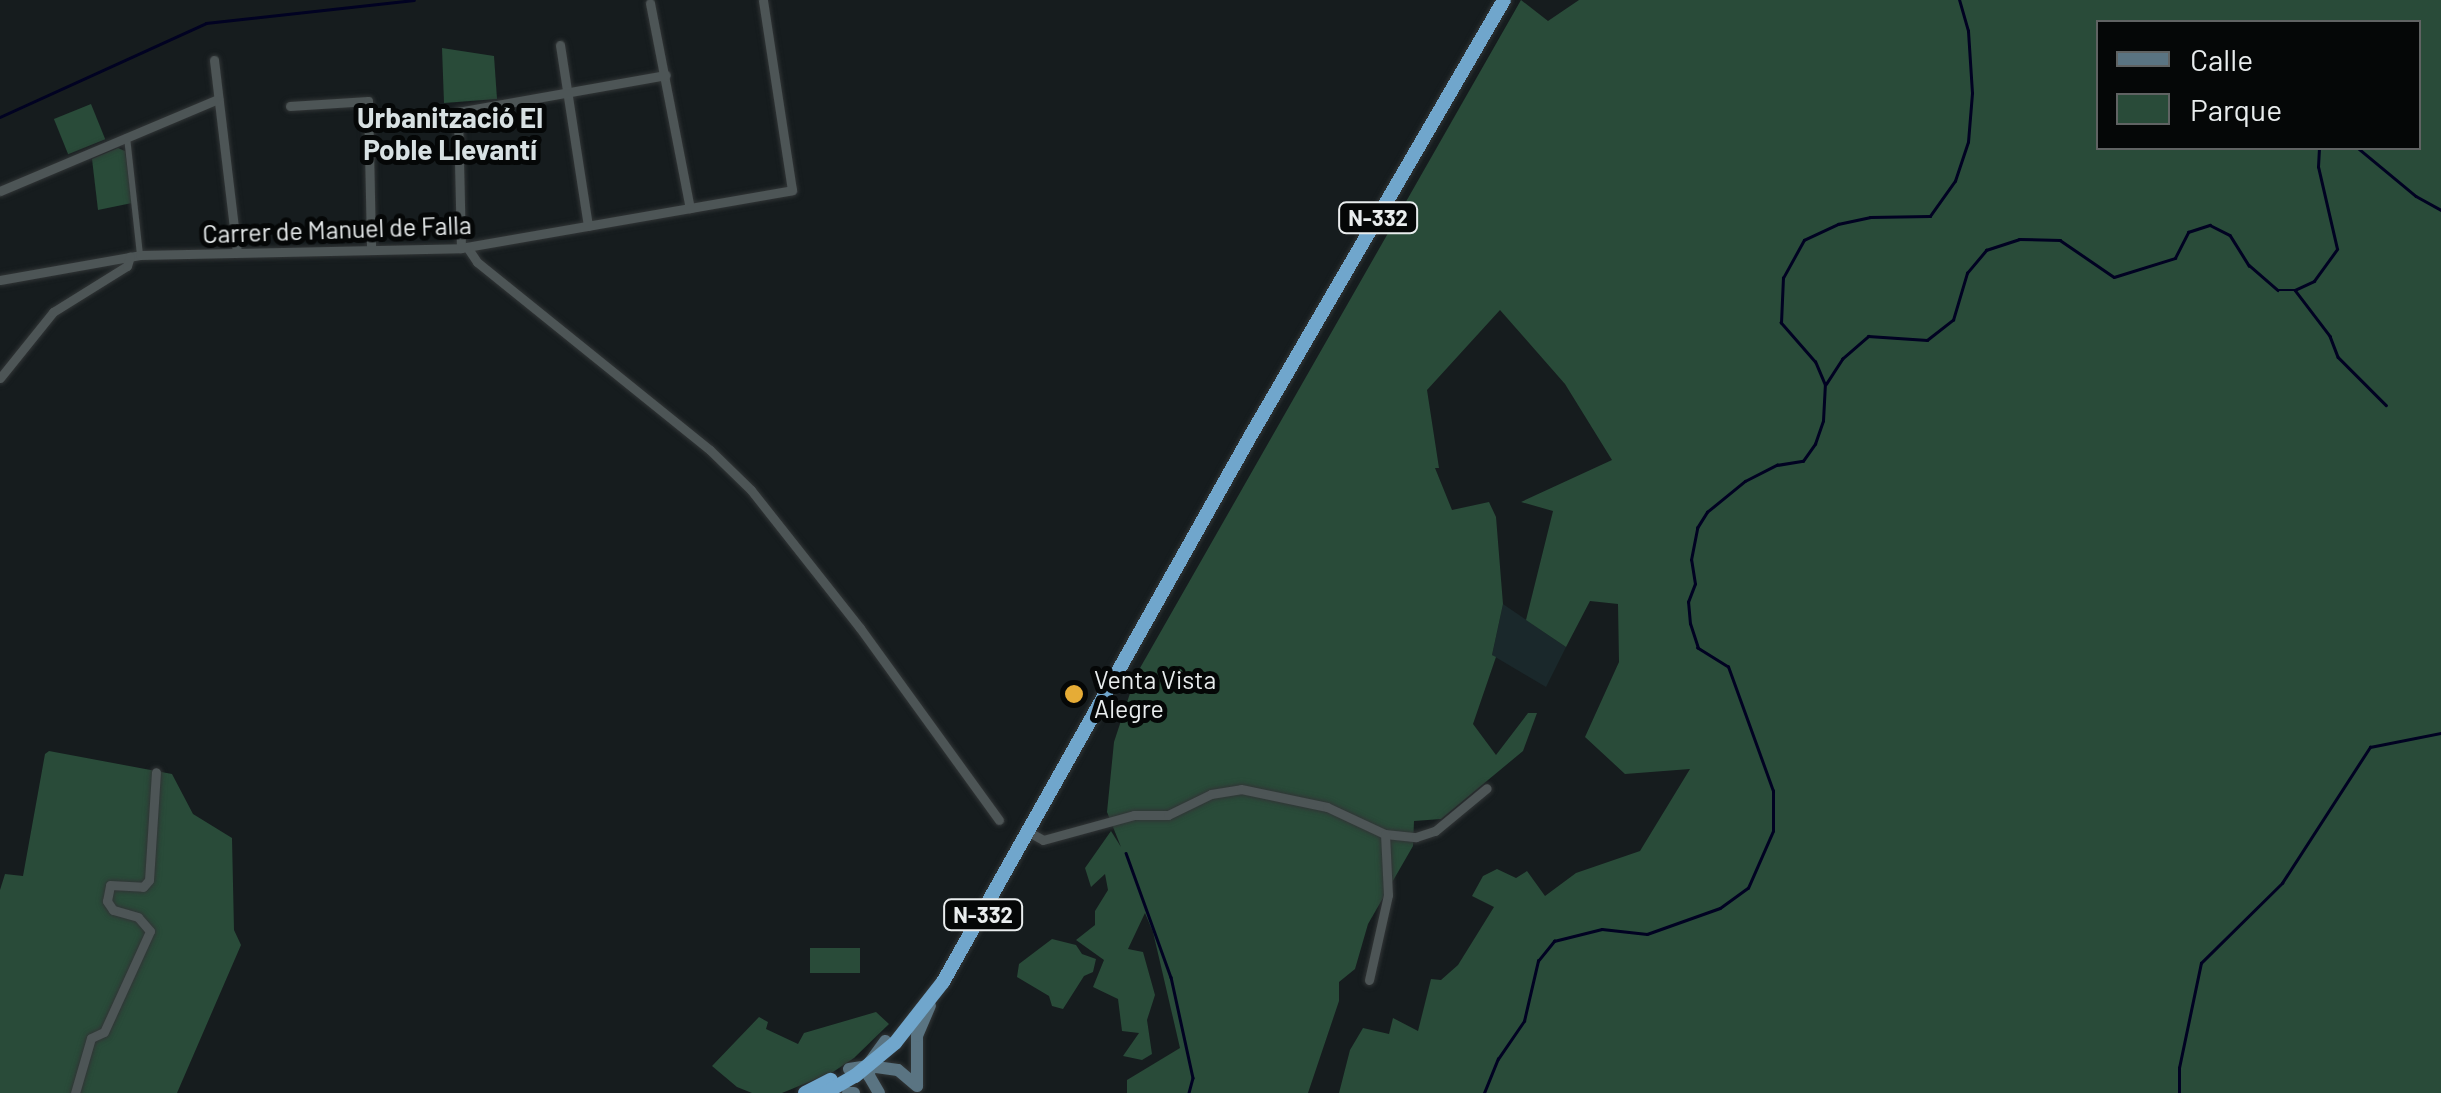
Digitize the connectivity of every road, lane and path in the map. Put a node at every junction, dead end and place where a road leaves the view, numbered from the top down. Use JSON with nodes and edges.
{"nodes":[{"id":1,"x":764,"y":0,"type":"edge"},
{"id":2,"x":1504,"y":0,"type":"edge"},
{"id":3,"x":650,"y":3,"type":"dead end"},
{"id":4,"x":560,"y":45,"type":"dead end"},
{"id":5,"x":214,"y":60,"type":"dead end"},
{"id":6,"x":666,"y":74,"type":"junction"},
{"id":7,"x":565,"y":93,"type":"junction"},
{"id":8,"x":218,"y":99,"type":"junction"},
{"id":9,"x":290,"y":106,"type":"dead end"},
{"id":10,"x":127,"y":136,"type":"junction"},
{"id":11,"x":0,"y":192,"type":"edge"},
{"id":12,"x":690,"y":208,"type":"junction"},
{"id":13,"x":588,"y":226,"type":"junction"},
{"id":14,"x":464,"y":248,"type":"junction"},
{"id":15,"x":371,"y":250,"type":"junction"},
{"id":16,"x":237,"y":253,"type":"junction"},
{"id":17,"x":135,"y":256,"type":"junction"},
{"id":18,"x":0,"y":280,"type":"edge"},
{"id":19,"x":0,"y":378,"type":"edge"},
{"id":20,"x":156,"y":772,"type":"dead end"},
{"id":21,"x":1486,"y":788,"type":"dead end"},
{"id":22,"x":999,"y":820,"type":"dead end"},
{"id":23,"x":1027,"y":832,"type":"junction"},
{"id":24,"x":1385,"y":834,"type":"junction"},
{"id":25,"x":1019,"y":847,"type":"junction"},
{"id":26,"x":1369,"y":980,"type":"dead end"},
{"id":27,"x":944,"y":982,"type":"junction"},
{"id":28,"x":885,"y":1041,"type":"junction"},
{"id":29,"x":869,"y":1066,"type":"junction"},
{"id":30,"x":849,"y":1069,"type":"junction"},
{"id":31,"x":898,"y":1070,"type":"junction"},
{"id":32,"x":919,"y":1089,"type":"edge"},
{"id":33,"x":75,"y":1093,"type":"edge"},
{"id":34,"x":805,"y":1093,"type":"edge"},
{"id":35,"x":825,"y":1093,"type":"edge"},
{"id":36,"x":879,"y":1093,"type":"edge"},
{"id":37,"x":888,"y":1093,"type":"edge"}],
"edges":[{"from":1,"to":12,"type":"street","name":"Carrer de Manuel de Falla"},
{"from":2,"to":23,"type":"highway","number":"N-332"},
{"from":3,"to":6,"type":"street"},
{"from":4,"to":7,"type":"street"},
{"from":5,"to":8,"type":"street"},
{"from":6,"to":7,"type":"street"},
{"from":6,"to":12,"type":"street"},
{"from":7,"to":13,"type":"street"},
{"from":7,"to":14,"type":"street"},
{"from":8,"to":10,"type":"street"},
{"from":8,"to":16,"type":"street"},
{"from":9,"to":15,"type":"street"},
{"from":10,"to":11,"type":"street"},
{"from":10,"to":17,"type":"street"},
{"from":12,"to":13,"type":"street","name":"Carrer de Manuel de Falla"},
{"from":13,"to":14,"type":"street","name":"Carrer de Manuel de Falla"},
{"from":14,"to":15,"type":"street","name":"Carrer de Manuel de Falla"},
{"from":14,"to":22,"type":"street"},
{"from":15,"to":16,"type":"street","name":"Carrer de Manuel de Falla"},
{"from":16,"to":17,"type":"street","name":"Carrer de Manuel de Falla"},
{"from":17,"to":18,"type":"street","name":"Carrer de Manuel de Falla"},
{"from":17,"to":19,"type":"street"},
{"from":20,"to":33,"type":"street"},
{"from":21,"to":24,"type":"street"},
{"from":23,"to":24,"type":"street"},
{"from":23,"to":25,"type":"highway","number":"N-332"},
{"from":24,"to":26,"type":"street"},
{"from":25,"to":27,"type":"highway","number":"N-332"},
{"from":25,"to":28,"type":"highway","number":"N-332"},
{"from":27,"to":29,"type":"highway","number":"N-332"},
{"from":27,"to":32,"type":"main road"},
{"from":28,"to":29,"type":"main road"},
{"from":28,"to":30,"type":"highway","number":"N-332"},
{"from":29,"to":30,"type":"main road"},
{"from":29,"to":31,"type":"main road"},
{"from":29,"to":35,"type":"highway","number":"N-332"},
{"from":29,"to":36,"type":"main road"},
{"from":30,"to":34,"type":"highway","number":"N-332"},
{"from":31,"to":32,"type":"main road"},
{"from":31,"to":37,"type":"main road"}]}
